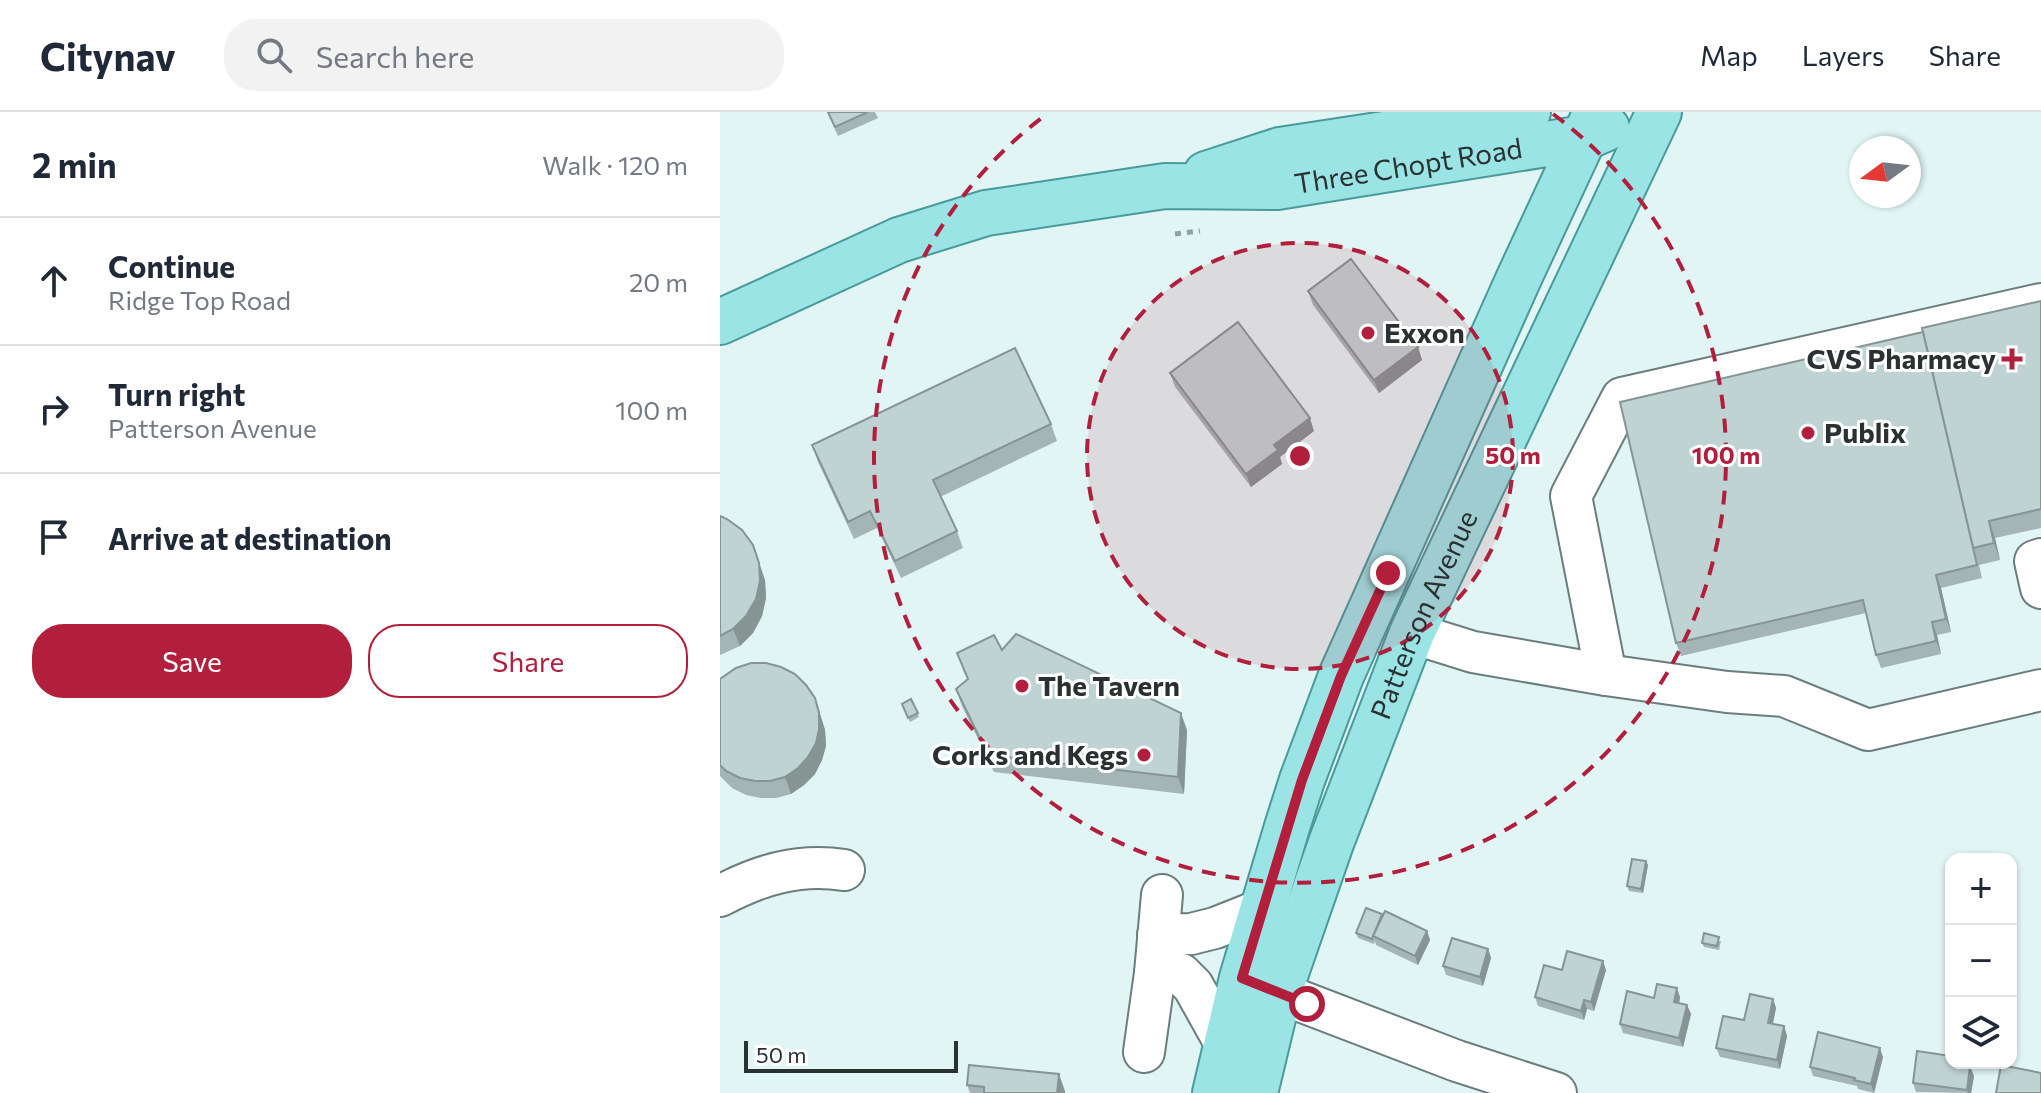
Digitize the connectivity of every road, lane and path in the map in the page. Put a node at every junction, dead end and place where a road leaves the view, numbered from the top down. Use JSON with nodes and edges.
{"nodes":[{"id":1,"x":1528,"y":112,"type":"edge"},
{"id":2,"x":1646,"y":112,"type":"edge"},
{"id":3,"x":1659,"y":112,"type":"edge"},
{"id":4,"x":1590,"y":125,"type":"edge"},
{"id":5,"x":1165,"y":186,"type":"junction"},
{"id":6,"x":1200,"y":231,"type":"dead end"},
{"id":7,"x":1175,"y":234,"type":"dead end"},
{"id":8,"x":2041,"y":304,"type":"edge"},
{"id":9,"x":720,"y":322,"type":"edge"},
{"id":10,"x":2041,"y":559,"type":"edge"},
{"id":11,"x":2041,"y":588,"type":"edge"},
{"id":12,"x":1412,"y":633,"type":"junction"},
{"id":13,"x":1606,"y":675,"type":"junction"},
{"id":14,"x":2041,"y":690,"type":"edge"},
{"id":15,"x":844,"y":870,"type":"dead end"},
{"id":16,"x":1162,"y":895,"type":"dead end"},
{"id":17,"x":720,"y":896,"type":"edge"},
{"id":18,"x":1263,"y":909,"type":"junction"},
{"id":19,"x":1156,"y":954,"type":"junction"},
{"id":20,"x":1261,"y":986,"type":"junction"},
{"id":21,"x":1226,"y":1045,"type":"junction"},
{"id":22,"x":1144,"y":1052,"type":"dead end"},
{"id":23,"x":1215,"y":1093,"type":"edge"},
{"id":24,"x":1255,"y":1093,"type":"edge"},
{"id":25,"x":1556,"y":1093,"type":"edge"}],
"edges":[{"from":1,"to":5,"type":"main road","name":"Three Chopt Road"},
{"from":2,"to":4,"type":"main road","name":"Three Chopt Road"},
{"from":3,"to":12,"type":"main road","name":"Patterson Avenue"},
{"from":4,"to":5,"type":"main road","name":"Three Chopt Road"},
{"from":4,"to":18,"type":"main road","name":"Patterson Avenue"},
{"from":5,"to":9,"type":"main road","name":"Three Chopt Road"},
{"from":6,"to":7,"type":"path"},
{"from":8,"to":13,"type":"street"},
{"from":10,"to":11,"type":"street"},
{"from":12,"to":13,"type":"street"},
{"from":12,"to":20,"type":"main road","name":"Patterson Avenue"},
{"from":13,"to":14,"type":"street"},
{"from":15,"to":17,"type":"street"},
{"from":16,"to":19,"type":"street"},
{"from":18,"to":19,"type":"street"},
{"from":18,"to":20,"type":"main road","name":"Patterson Avenue"},
{"from":19,"to":21,"type":"street"},
{"from":19,"to":22,"type":"street"},
{"from":20,"to":21,"type":"main road","name":"Patterson Avenue"},
{"from":20,"to":24,"type":"main road","name":"Patterson Avenue"},
{"from":20,"to":25,"type":"street"},
{"from":21,"to":23,"type":"main road","name":"Patterson Avenue"}]}
